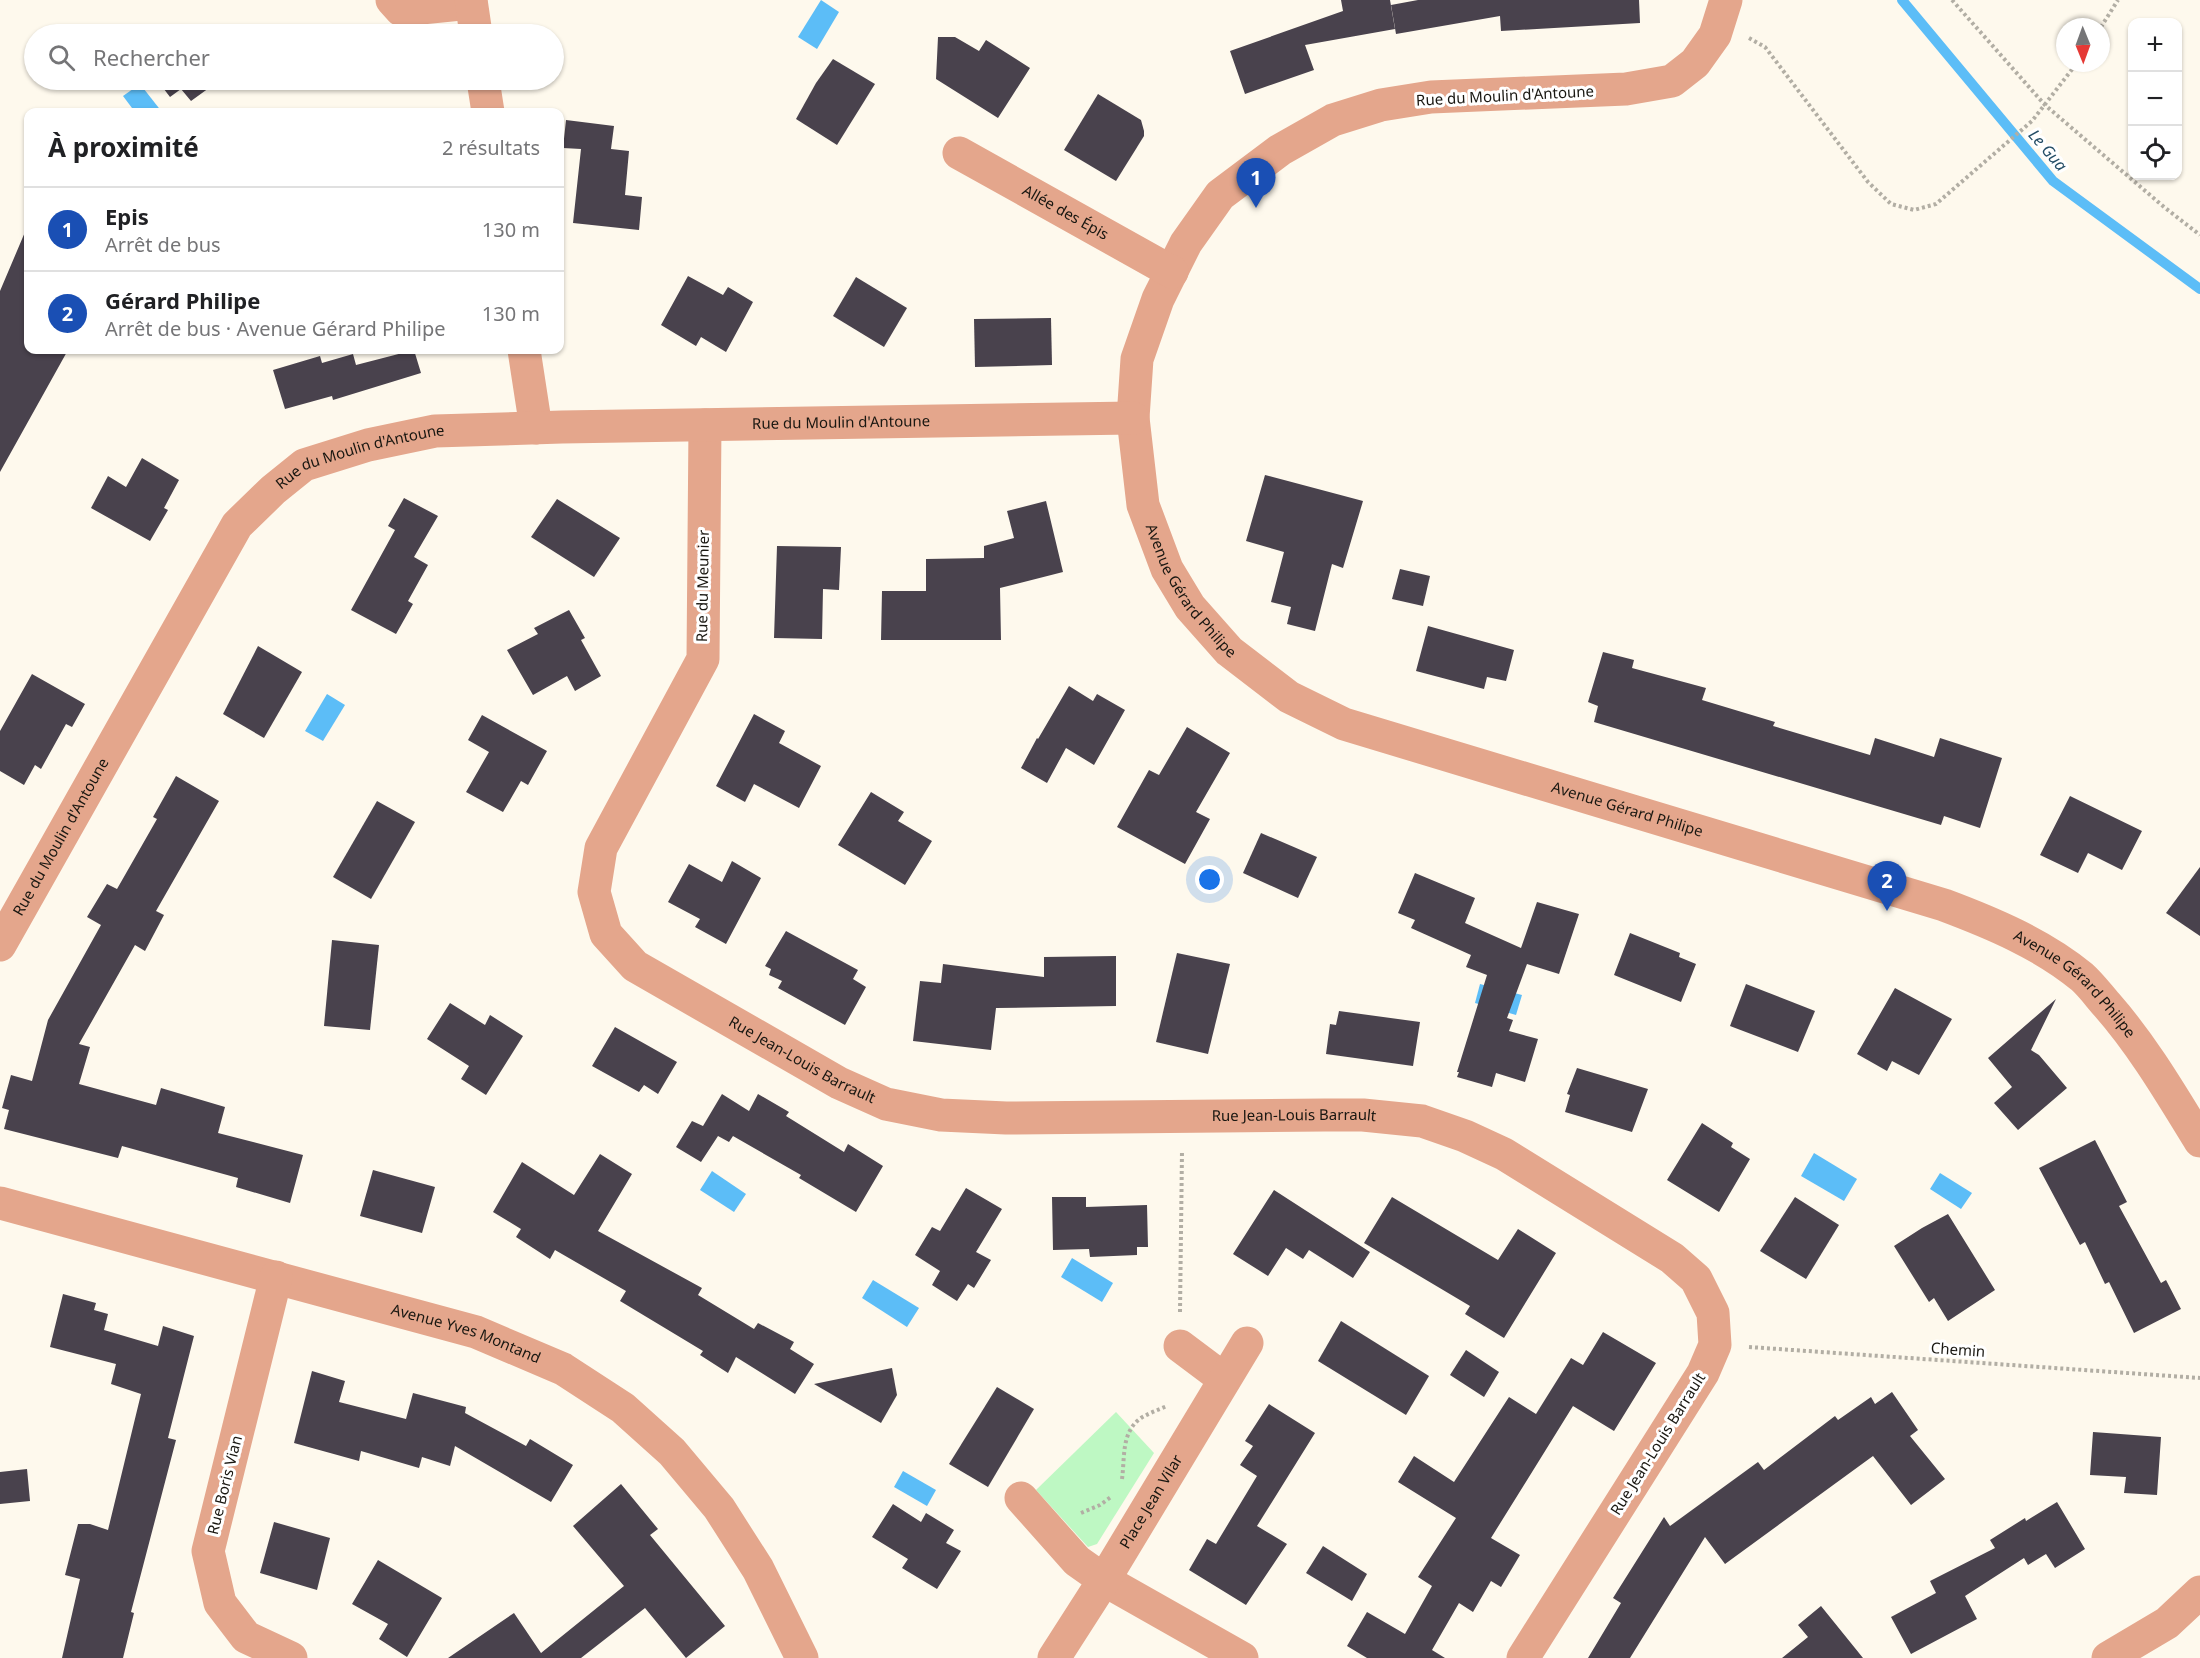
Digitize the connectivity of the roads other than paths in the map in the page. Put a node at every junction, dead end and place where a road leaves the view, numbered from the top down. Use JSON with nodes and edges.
{"nodes":[{"id":1,"x":392,"y":0,"type":"edge"},
{"id":2,"x":1723,"y":10,"type":"edge"},
{"id":3,"x":472,"y":12,"type":"edge"},
{"id":4,"x":485,"y":90,"type":"edge"},
{"id":5,"x":487,"y":108,"type":"edge"},
{"id":6,"x":958,"y":153,"type":"dead end"},
{"id":7,"x":1172,"y":272,"type":"junction"},
{"id":8,"x":525,"y":354,"type":"edge"},
{"id":9,"x":1133,"y":418,"type":"junction"},
{"id":10,"x":705,"y":425,"type":"junction"},
{"id":11,"x":536,"y":428,"type":"junction"},
{"id":12,"x":627,"y":800,"type":"joint"},
{"id":13,"x":0,"y":945,"type":"edge"},
{"id":14,"x":2200,"y":1141,"type":"edge"},
{"id":15,"x":0,"y":1203,"type":"edge"},
{"id":16,"x":276,"y":1277,"type":"junction"},
{"id":17,"x":1246,"y":1343,"type":"dead end"},
{"id":18,"x":1180,"y":1346,"type":"road end"},
{"id":19,"x":1224,"y":1379,"type":"junction"},
{"id":20,"x":1021,"y":1498,"type":"dead end"},
{"id":21,"x":1104,"y":1580,"type":"junction"},
{"id":22,"x":2200,"y":1592,"type":"edge"},
{"id":23,"x":238,"y":1648,"type":"edge"},
{"id":24,"x":291,"y":1658,"type":"edge"},
{"id":25,"x":802,"y":1658,"type":"edge"},
{"id":26,"x":1054,"y":1658,"type":"edge"},
{"id":27,"x":1242,"y":1658,"type":"edge"},
{"id":28,"x":1523,"y":1658,"type":"edge"},
{"id":29,"x":2108,"y":1658,"type":"edge"}],
"edges":[{"from":1,"to":3,"type":"street"},
{"from":2,"to":7,"type":"street","name":"Rue du Moulin d'Antoune"},
{"from":4,"to":5,"type":"street"},
{"from":6,"to":7,"type":"street","name":"Allée des Épis"},
{"from":7,"to":9,"type":"street","name":"Rue du Moulin d'Antoune"},
{"from":8,"to":11,"type":"street"},
{"from":9,"to":10,"type":"street","name":"Rue du Moulin d'Antoune"},
{"from":9,"to":14,"type":"street","name":"Avenue Gérard Philipe"},
{"from":10,"to":11,"type":"street","name":"Rue du Moulin d'Antoune"},
{"from":10,"to":12,"type":"street","name":"Rue du Meunier"},
{"from":11,"to":13,"type":"street","name":"Rue du Moulin d'Antoune"},
{"from":12,"to":28,"type":"street","name":"Rue Jean-Louis Barrault"},
{"from":15,"to":16,"type":"street","name":"Avenue Yves Montand"},
{"from":16,"to":23,"type":"street","name":"Rue Boris Vian"},
{"from":16,"to":25,"type":"street","name":"Avenue Yves Montand"},
{"from":17,"to":19,"type":"street","name":"Place Jean Vilar"},
{"from":18,"to":19,"type":"street"},
{"from":19,"to":21,"type":"street","name":"Place Jean Vilar"},
{"from":20,"to":21,"type":"street"},
{"from":21,"to":26,"type":"street","name":"Place Jean Vilar"},
{"from":21,"to":27,"type":"street"},
{"from":22,"to":29,"type":"street"},
{"from":23,"to":24,"type":"street","name":"Rue Boris Vian"}]}
